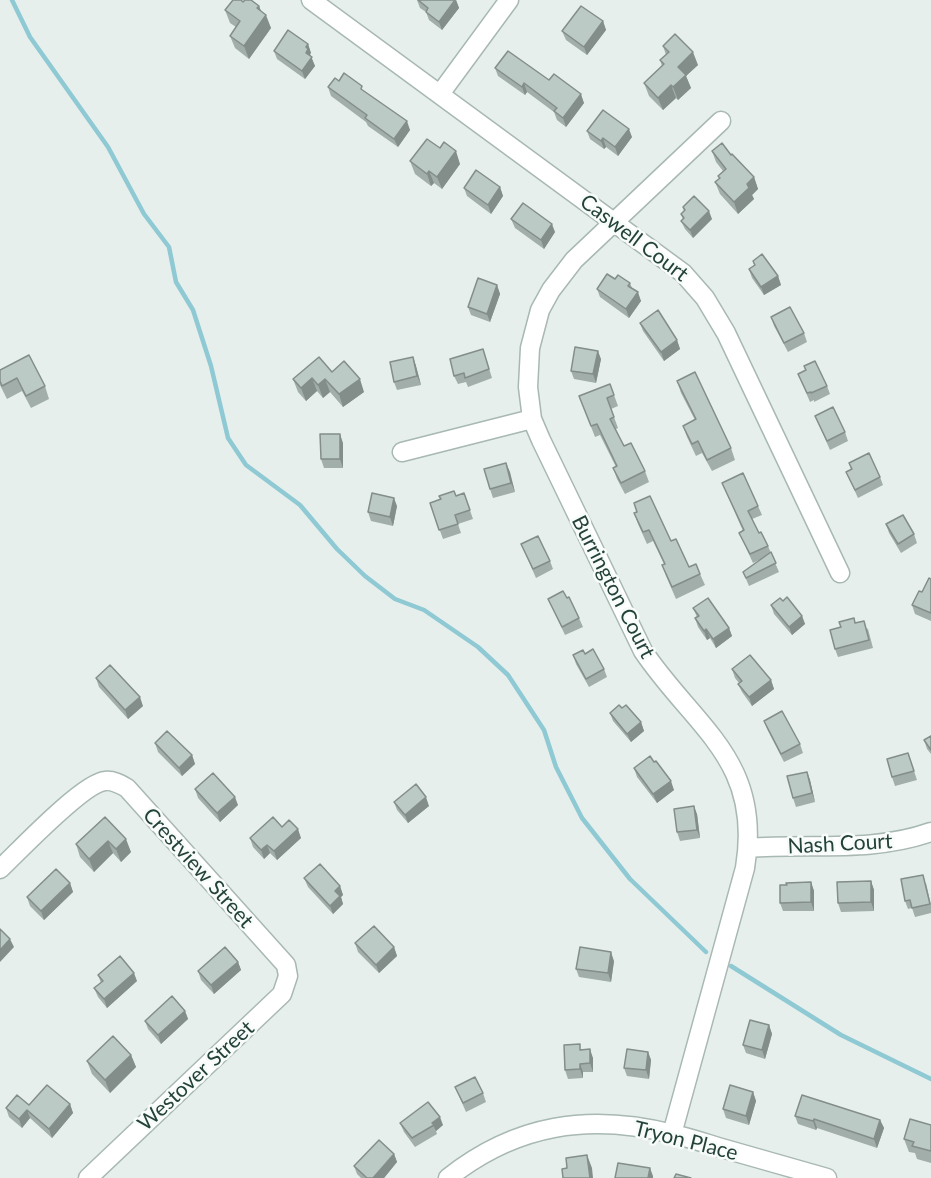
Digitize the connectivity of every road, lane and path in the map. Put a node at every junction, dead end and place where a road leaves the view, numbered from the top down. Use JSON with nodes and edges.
{"nodes":[{"id":1,"x":311,"y":0,"type":"edge"},
{"id":2,"x":509,"y":0,"type":"edge"},
{"id":3,"x":440,"y":94,"type":"junction"},
{"id":4,"x":721,"y":121,"type":"dead end"},
{"id":5,"x":613,"y":223,"type":"junction"},
{"id":6,"x":532,"y":419,"type":"junction"},
{"id":7,"x":402,"y":452,"type":"dead end"},
{"id":8,"x":840,"y":573,"type":"dead end"},
{"id":9,"x":931,"y":832,"type":"edge"},
{"id":10,"x":748,"y":848,"type":"junction"},
{"id":11,"x":0,"y":869,"type":"edge"},
{"id":12,"x":286,"y":965,"type":"joint"},
{"id":13,"x":672,"y":1134,"type":"junction"},
{"id":14,"x":88,"y":1178,"type":"edge"},
{"id":15,"x":448,"y":1178,"type":"edge"},
{"id":16,"x":827,"y":1178,"type":"edge"}],
"edges":[{"from":1,"to":3,"type":"street","name":"Caswell Court"},
{"from":2,"to":3,"type":"street"},
{"from":3,"to":5,"type":"street","name":"Caswell Court"},
{"from":4,"to":5,"type":"street","name":"Burrington Court"},
{"from":5,"to":6,"type":"street","name":"Burrington Court"},
{"from":5,"to":8,"type":"street","name":"Caswell Court"},
{"from":6,"to":7,"type":"street"},
{"from":6,"to":10,"type":"street","name":"Burrington Court"},
{"from":9,"to":10,"type":"street","name":"Nash Court"},
{"from":10,"to":13,"type":"street","name":"Burrington Court"},
{"from":11,"to":12,"type":"street","name":"Crestview Street"},
{"from":12,"to":14,"type":"street","name":"Westover Street"},
{"from":13,"to":15,"type":"street","name":"Tryon Place"},
{"from":13,"to":16,"type":"street","name":"Tryon Place"}]}
